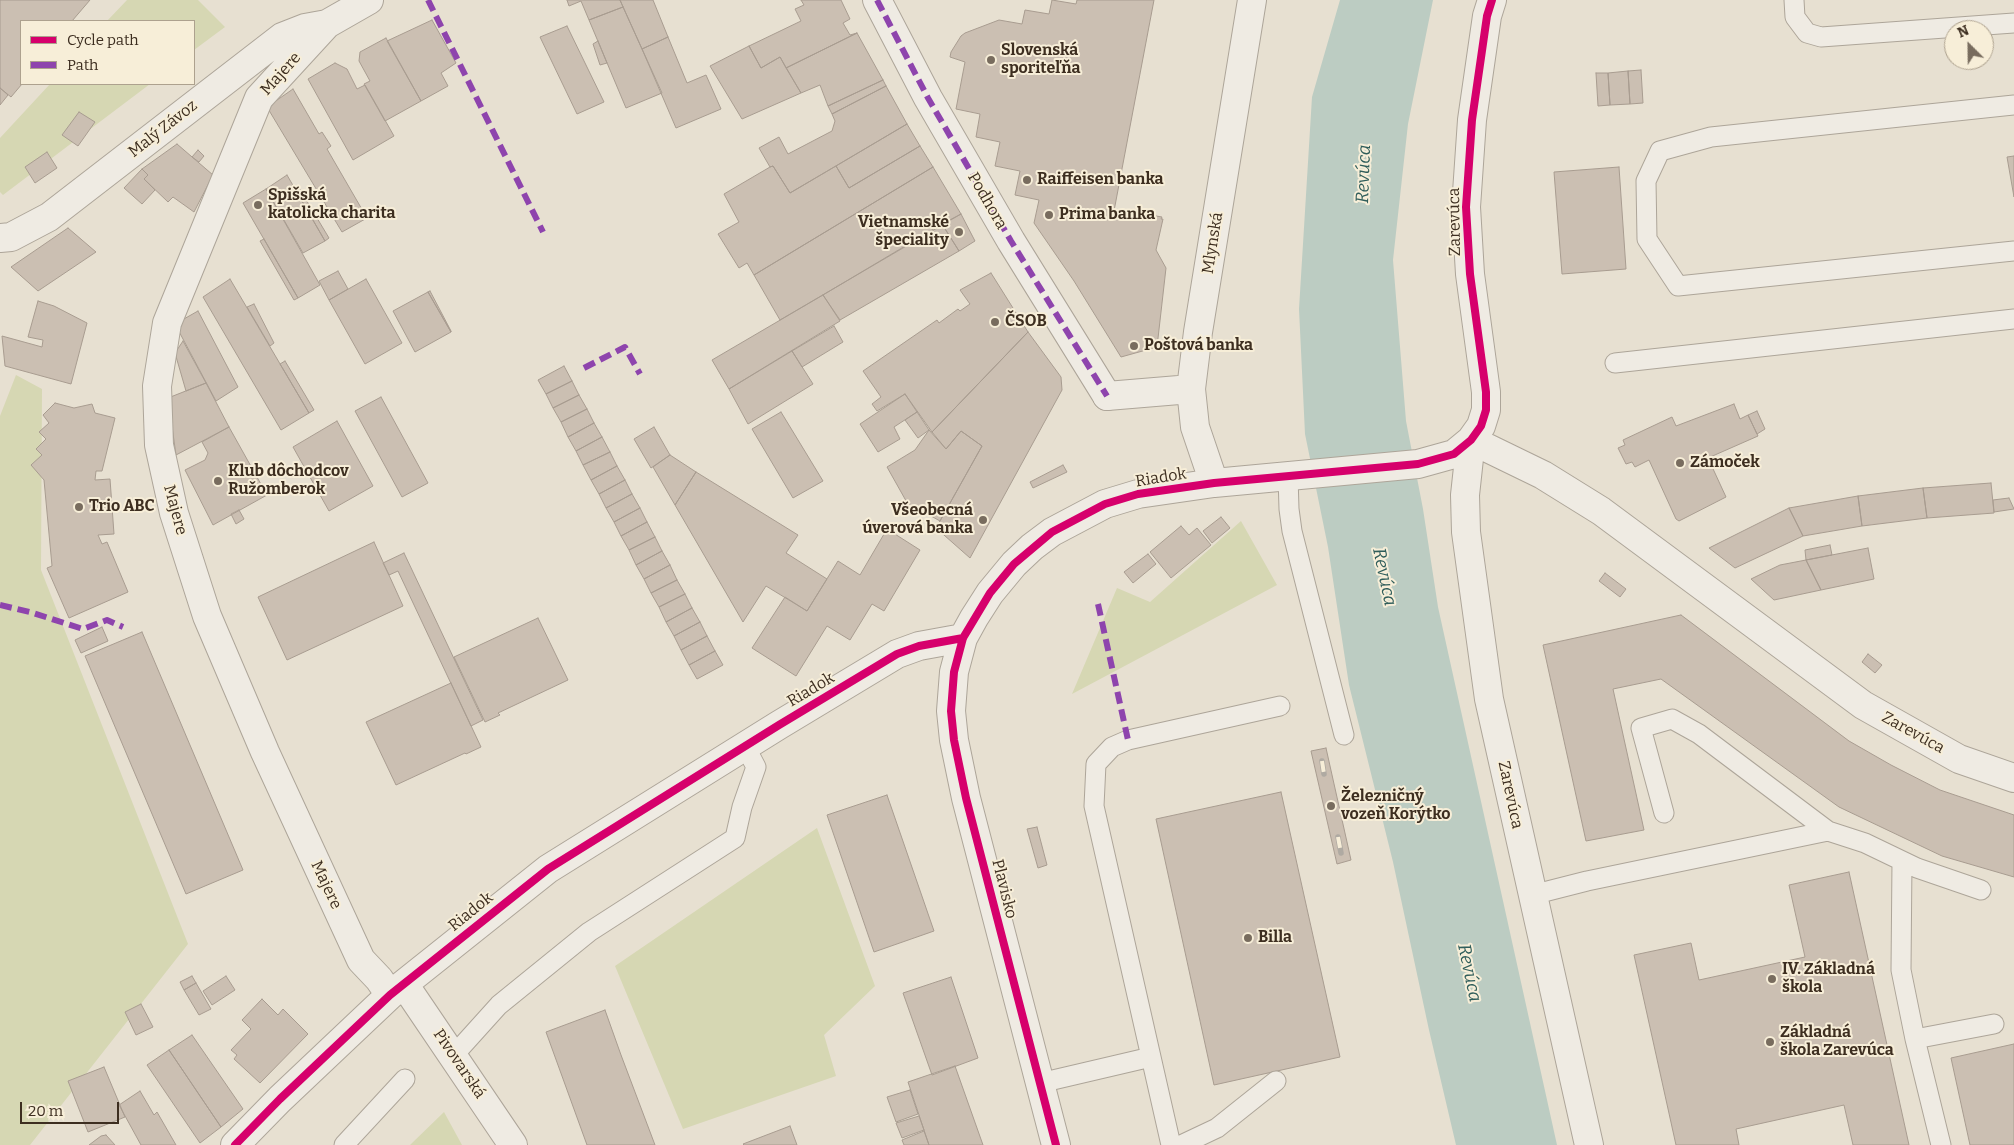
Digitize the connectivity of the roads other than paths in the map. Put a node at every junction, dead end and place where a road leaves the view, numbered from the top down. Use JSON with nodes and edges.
{"nodes":[{"id":1,"x":369,"y":0,"type":"edge"},
{"id":2,"x":877,"y":0,"type":"edge"},
{"id":3,"x":1252,"y":0,"type":"edge"},
{"id":4,"x":1492,"y":0,"type":"edge"},
{"id":5,"x":1794,"y":0,"type":"edge"},
{"id":6,"x":2014,"y":23,"type":"edge"},
{"id":7,"x":327,"y":24,"type":"junction"},
{"id":8,"x":2014,"y":105,"type":"edge"},
{"id":9,"x":0,"y":238,"type":"edge"},
{"id":10,"x":2014,"y":251,"type":"edge"},
{"id":11,"x":2014,"y":319,"type":"edge"},
{"id":12,"x":1615,"y":363,"type":"dead end"},
{"id":13,"x":1191,"y":389,"type":"junction"},
{"id":14,"x":1471,"y":440,"type":"junction"},
{"id":15,"x":1299,"y":475,"type":"junction"},
{"id":16,"x":1214,"y":483,"type":"junction"},
{"id":17,"x":964,"y":638,"type":"junction"},
{"id":18,"x":1280,"y":706,"type":"dead end"},
{"id":19,"x":1344,"y":735,"type":"dead end"},
{"id":20,"x":745,"y":746,"type":"junction"},
{"id":21,"x":2014,"y":778,"type":"edge"},
{"id":22,"x":1664,"y":813,"type":"dead end"},
{"id":23,"x":1828,"y":831,"type":"junction"},
{"id":24,"x":1902,"y":861,"type":"junction"},
{"id":25,"x":1981,"y":890,"type":"dead end"},
{"id":26,"x":1532,"y":894,"type":"junction"},
{"id":27,"x":397,"y":990,"type":"junction"},
{"id":28,"x":1994,"y":1024,"type":"dead end"},
{"id":29,"x":1915,"y":1039,"type":"junction"},
{"id":30,"x":453,"y":1056,"type":"junction"},
{"id":31,"x":1151,"y":1057,"type":"junction"},
{"id":32,"x":405,"y":1079,"type":"dead end"},
{"id":33,"x":1276,"y":1081,"type":"dead end"},
{"id":34,"x":1040,"y":1083,"type":"junction"},
{"id":35,"x":235,"y":1145,"type":"edge"},
{"id":36,"x":344,"y":1145,"type":"edge"},
{"id":37,"x":513,"y":1145,"type":"edge"},
{"id":38,"x":1056,"y":1145,"type":"edge"},
{"id":39,"x":1171,"y":1145,"type":"edge"},
{"id":40,"x":1181,"y":1145,"type":"edge"},
{"id":41,"x":1589,"y":1145,"type":"edge"},
{"id":42,"x":1941,"y":1145,"type":"edge"}],
"edges":[{"from":1,"to":7,"type":"street"},
{"from":2,"to":13,"type":"street","name":"Podhora"},
{"from":3,"to":13,"type":"street","name":"Mlynská"},
{"from":4,"to":14,"type":"street","name":"Zarevúca"},
{"from":5,"to":6,"type":"lane"},
{"from":7,"to":9,"type":"street","name":"Malý Závoz"},
{"from":7,"to":27,"type":"street","name":"Majere"},
{"from":8,"to":10,"type":"lane"},
{"from":11,"to":12,"type":"lane"},
{"from":13,"to":16,"type":"street","name":"Mlynská"},
{"from":14,"to":15,"type":"street","name":"Riadok"},
{"from":14,"to":21,"type":"street","name":"Zarevúca"},
{"from":14,"to":26,"type":"street","name":"Zarevúca"},
{"from":15,"to":16,"type":"street","name":"Riadok"},
{"from":15,"to":19,"type":"lane"},
{"from":16,"to":17,"type":"street","name":"Riadok"},
{"from":17,"to":20,"type":"street","name":"Riadok"},
{"from":17,"to":34,"type":"street","name":"Plavisko"},
{"from":18,"to":31,"type":"lane"},
{"from":20,"to":27,"type":"street","name":"Riadok"},
{"from":20,"to":30,"type":"lane"},
{"from":22,"to":23,"type":"lane"},
{"from":23,"to":24,"type":"lane"},
{"from":23,"to":26,"type":"lane"},
{"from":24,"to":25,"type":"lane"},
{"from":24,"to":29,"type":"lane"},
{"from":26,"to":41,"type":"street","name":"Zarevúca"},
{"from":27,"to":30,"type":"street","name":"Pivovarská"},
{"from":27,"to":35,"type":"street","name":"Riadok"},
{"from":28,"to":29,"type":"lane"},
{"from":29,"to":42,"type":"lane"},
{"from":30,"to":37,"type":"street","name":"Pivovarská"},
{"from":31,"to":34,"type":"lane"},
{"from":31,"to":39,"type":"lane"},
{"from":32,"to":36,"type":"lane"},
{"from":33,"to":40,"type":"lane"},
{"from":34,"to":38,"type":"street","name":"Plavisko"}]}
